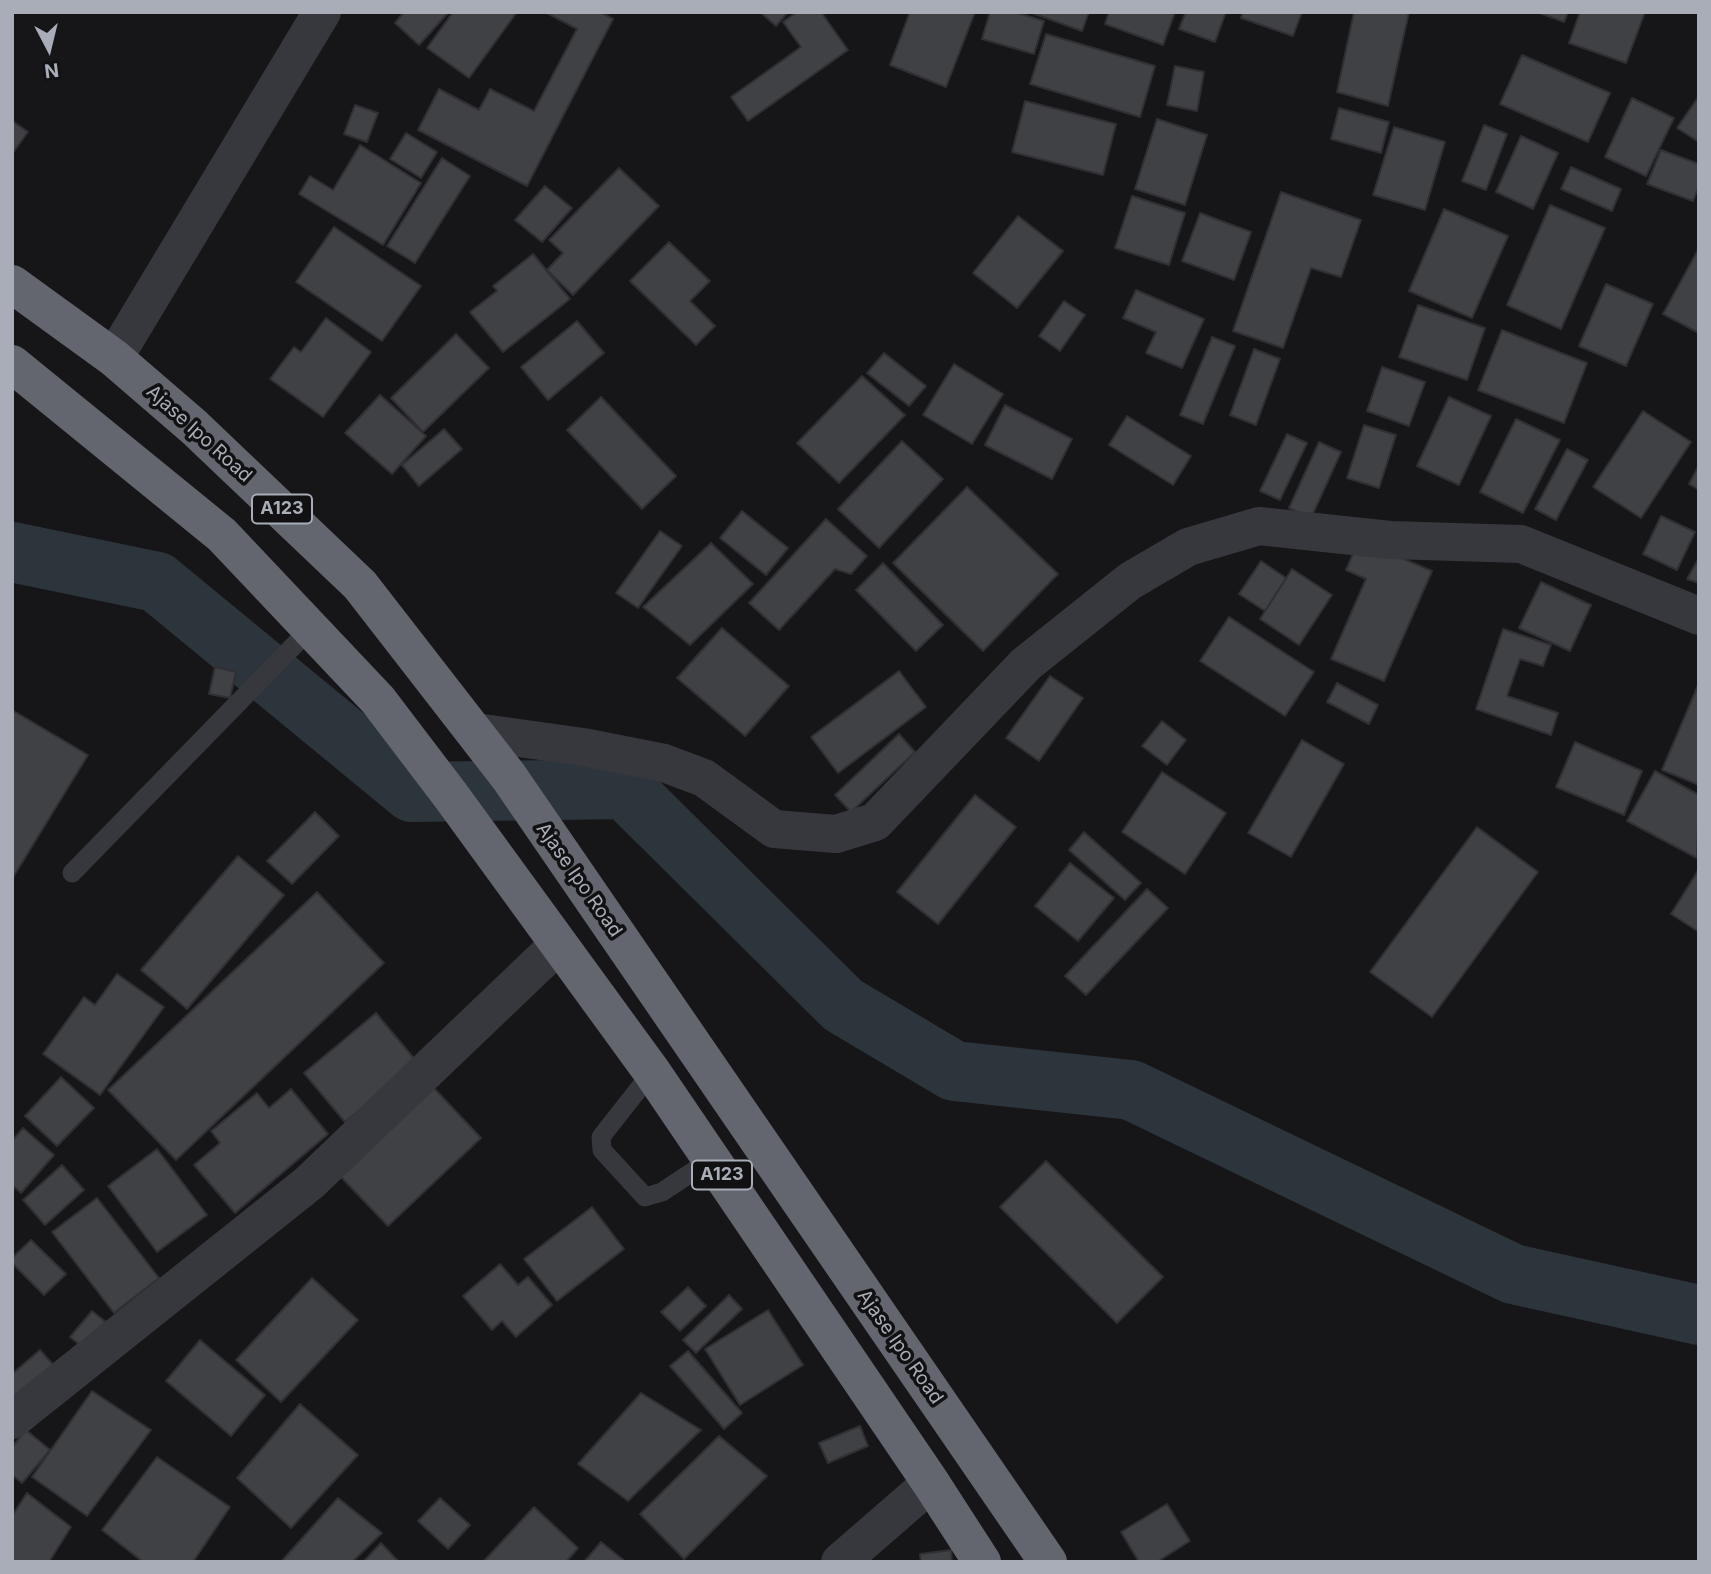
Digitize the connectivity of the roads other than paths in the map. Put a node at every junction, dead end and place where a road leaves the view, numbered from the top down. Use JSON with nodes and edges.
{"nodes":[{"id":1,"x":323,"y":12,"type":"edge"},
{"id":2,"x":12,"y":284,"type":"edge"},
{"id":3,"x":114,"y":358,"type":"junction"},
{"id":4,"x":12,"y":364,"type":"edge"},
{"id":5,"x":1699,"y":616,"type":"edge"},
{"id":6,"x":305,"y":633,"type":"junction"},
{"id":7,"x":476,"y":732,"type":"junction"},
{"id":8,"x":72,"y":873,"type":"dead end"},
{"id":9,"x":558,"y":944,"type":"junction"},
{"id":10,"x":652,"y":1072,"type":"junction"},
{"id":11,"x":712,"y":1159,"type":"junction"},
{"id":12,"x":12,"y":1420,"type":"edge"},
{"id":13,"x":932,"y":1483,"type":"junction"},
{"id":14,"x":840,"y":1562,"type":"edge"},
{"id":15,"x":982,"y":1562,"type":"edge"},
{"id":16,"x":1048,"y":1562,"type":"edge"}],
"edges":[{"from":1,"to":3,"type":"street"},
{"from":2,"to":3,"type":"highway","name":"Ajase Ipo Road","number":"A123"},
{"from":3,"to":7,"type":"highway","name":"Ajase Ipo Road","number":"A123"},
{"from":4,"to":6,"type":"highway","number":"A123"},
{"from":5,"to":7,"type":"street"},
{"from":6,"to":8,"type":"lane"},
{"from":6,"to":9,"type":"highway","number":"A123"},
{"from":7,"to":16,"type":"highway","name":"Ajase Ipo Road","number":"A123"},
{"from":9,"to":10,"type":"highway","number":"A123"},
{"from":9,"to":12,"type":"street"},
{"from":10,"to":11,"type":"highway","number":"A123"},
{"from":10,"to":11,"type":"lane"},
{"from":11,"to":13,"type":"highway","number":"A123"},
{"from":13,"to":14,"type":"street"},
{"from":13,"to":15,"type":"highway","number":"A123"}]}
